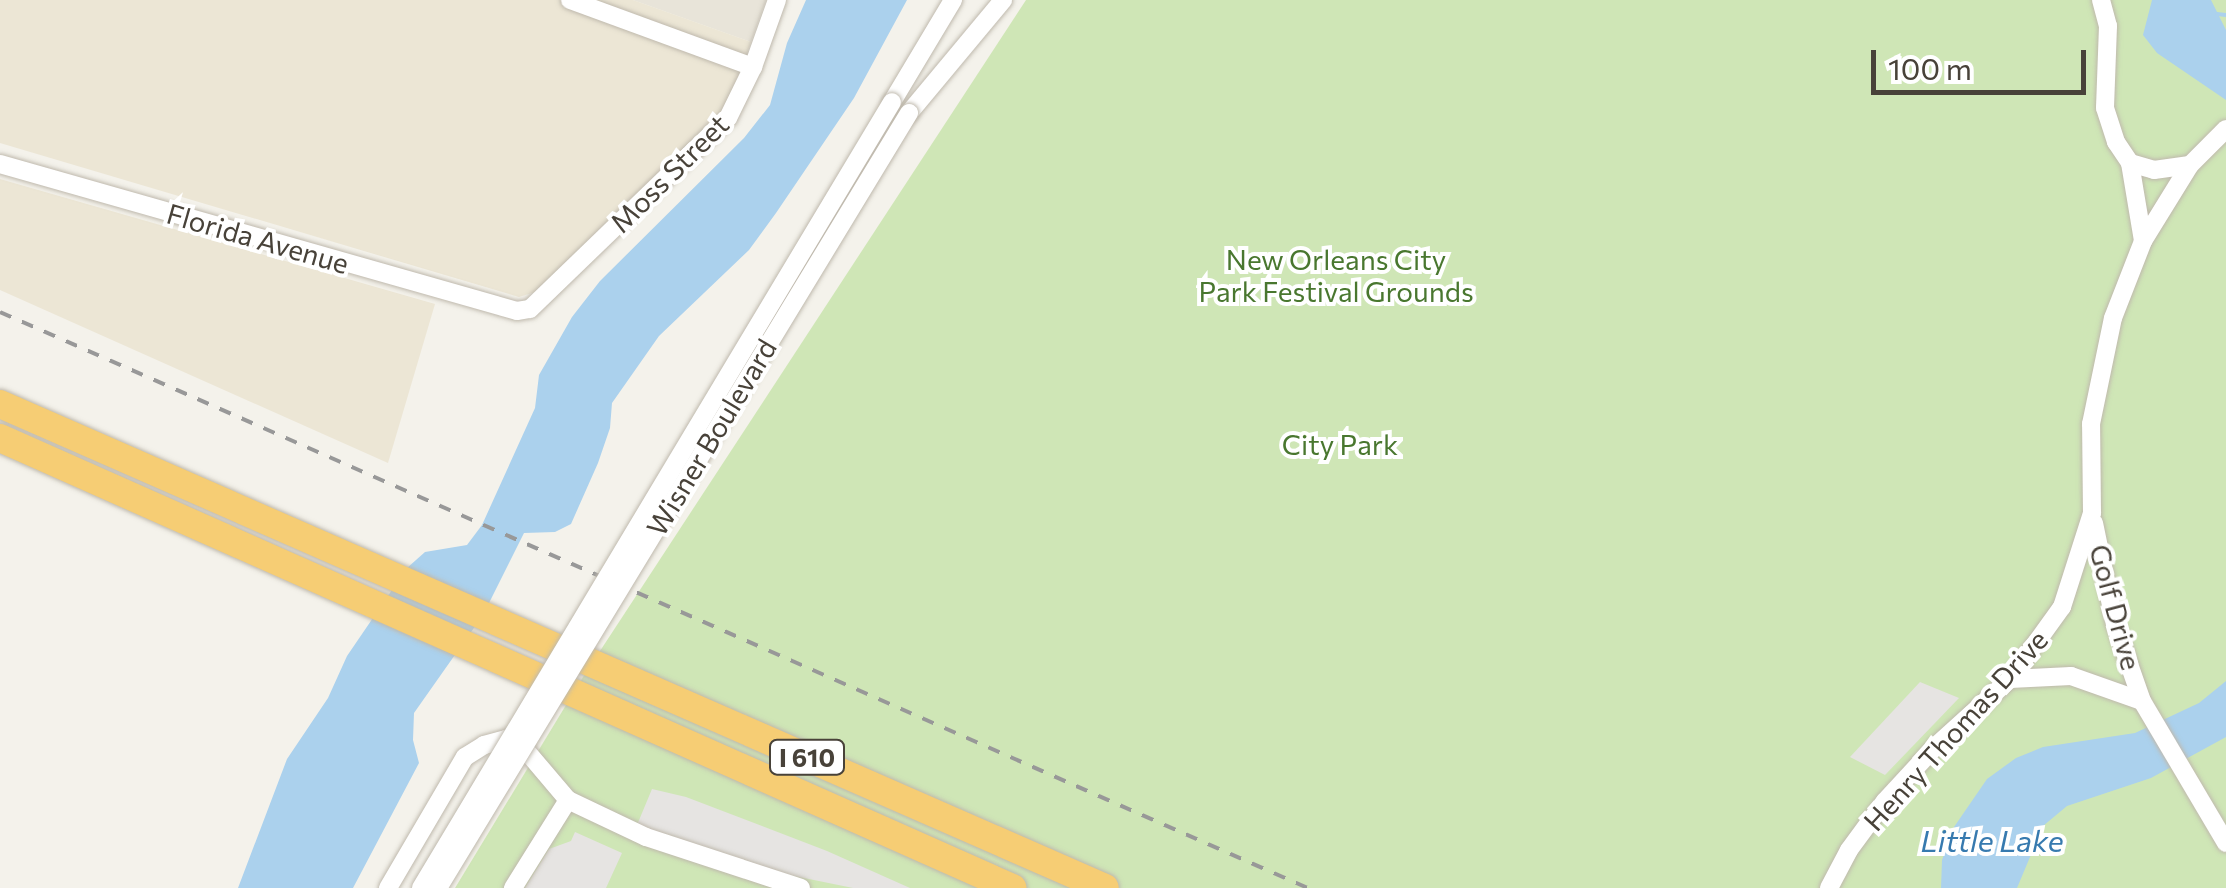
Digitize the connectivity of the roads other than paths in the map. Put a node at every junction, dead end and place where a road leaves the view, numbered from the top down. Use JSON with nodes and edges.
{"nodes":[{"id":1,"x":570,"y":0,"type":"edge"},
{"id":2,"x":777,"y":0,"type":"edge"},
{"id":3,"x":953,"y":0,"type":"edge"},
{"id":4,"x":1003,"y":0,"type":"edge"},
{"id":5,"x":2100,"y":0,"type":"edge"},
{"id":6,"x":753,"y":68,"type":"junction"},
{"id":7,"x":2226,"y":129,"type":"edge"},
{"id":8,"x":2130,"y":163,"type":"junction"},
{"id":9,"x":0,"y":164,"type":"edge"},
{"id":10,"x":2190,"y":165,"type":"junction"},
{"id":11,"x":2143,"y":241,"type":"junction"},
{"id":12,"x":517,"y":311,"type":"joint"},
{"id":13,"x":0,"y":404,"type":"edge"},
{"id":14,"x":0,"y":438,"type":"edge"},
{"id":15,"x":2092,"y":513,"type":"junction"},
{"id":16,"x":2010,"y":679,"type":"junction"},
{"id":17,"x":2146,"y":707,"type":"junction"},
{"id":18,"x":568,"y":800,"type":"junction"},
{"id":19,"x":2226,"y":843,"type":"edge"},
{"id":20,"x":388,"y":888,"type":"edge"},
{"id":21,"x":421,"y":888,"type":"edge"},
{"id":22,"x":438,"y":888,"type":"edge"},
{"id":23,"x":513,"y":888,"type":"edge"},
{"id":24,"x":801,"y":888,"type":"edge"},
{"id":25,"x":1012,"y":888,"type":"edge"},
{"id":26,"x":1105,"y":888,"type":"edge"},
{"id":27,"x":1829,"y":888,"type":"edge"}],
"edges":[{"from":1,"to":6,"type":"street"},
{"from":2,"to":6,"type":"street","name":"Moss Street"},
{"from":3,"to":21,"type":"street","name":"Wisner Boulevard","bridge":true},
{"from":4,"to":22,"type":"street","name":"Wisner Boulevard","bridge":true},
{"from":5,"to":8,"type":"street"},
{"from":6,"to":12,"type":"street","name":"Moss Street"},
{"from":7,"to":10,"type":"street","name":"Henry Thomas Drive"},
{"from":8,"to":10,"type":"street"},
{"from":8,"to":11,"type":"street"},
{"from":9,"to":12,"type":"street","name":"Florida Avenue"},
{"from":10,"to":11,"type":"street","name":"Henry Thomas Drive"},
{"from":11,"to":15,"type":"street","name":"Henry Thomas Drive"},
{"from":13,"to":26,"type":"highway","number":"I 610"},
{"from":14,"to":25,"type":"highway","number":"I 610"},
{"from":15,"to":16,"type":"street","name":"Henry Thomas Drive"},
{"from":15,"to":17,"type":"street","name":"Golf Drive"},
{"from":16,"to":17,"type":"street"},
{"from":16,"to":27,"type":"street","name":"Henry Thomas Drive"},
{"from":17,"to":19,"type":"street","name":"Golf Drive"},
{"from":18,"to":20,"type":"street"},
{"from":18,"to":23,"type":"street"},
{"from":18,"to":24,"type":"street"}]}
